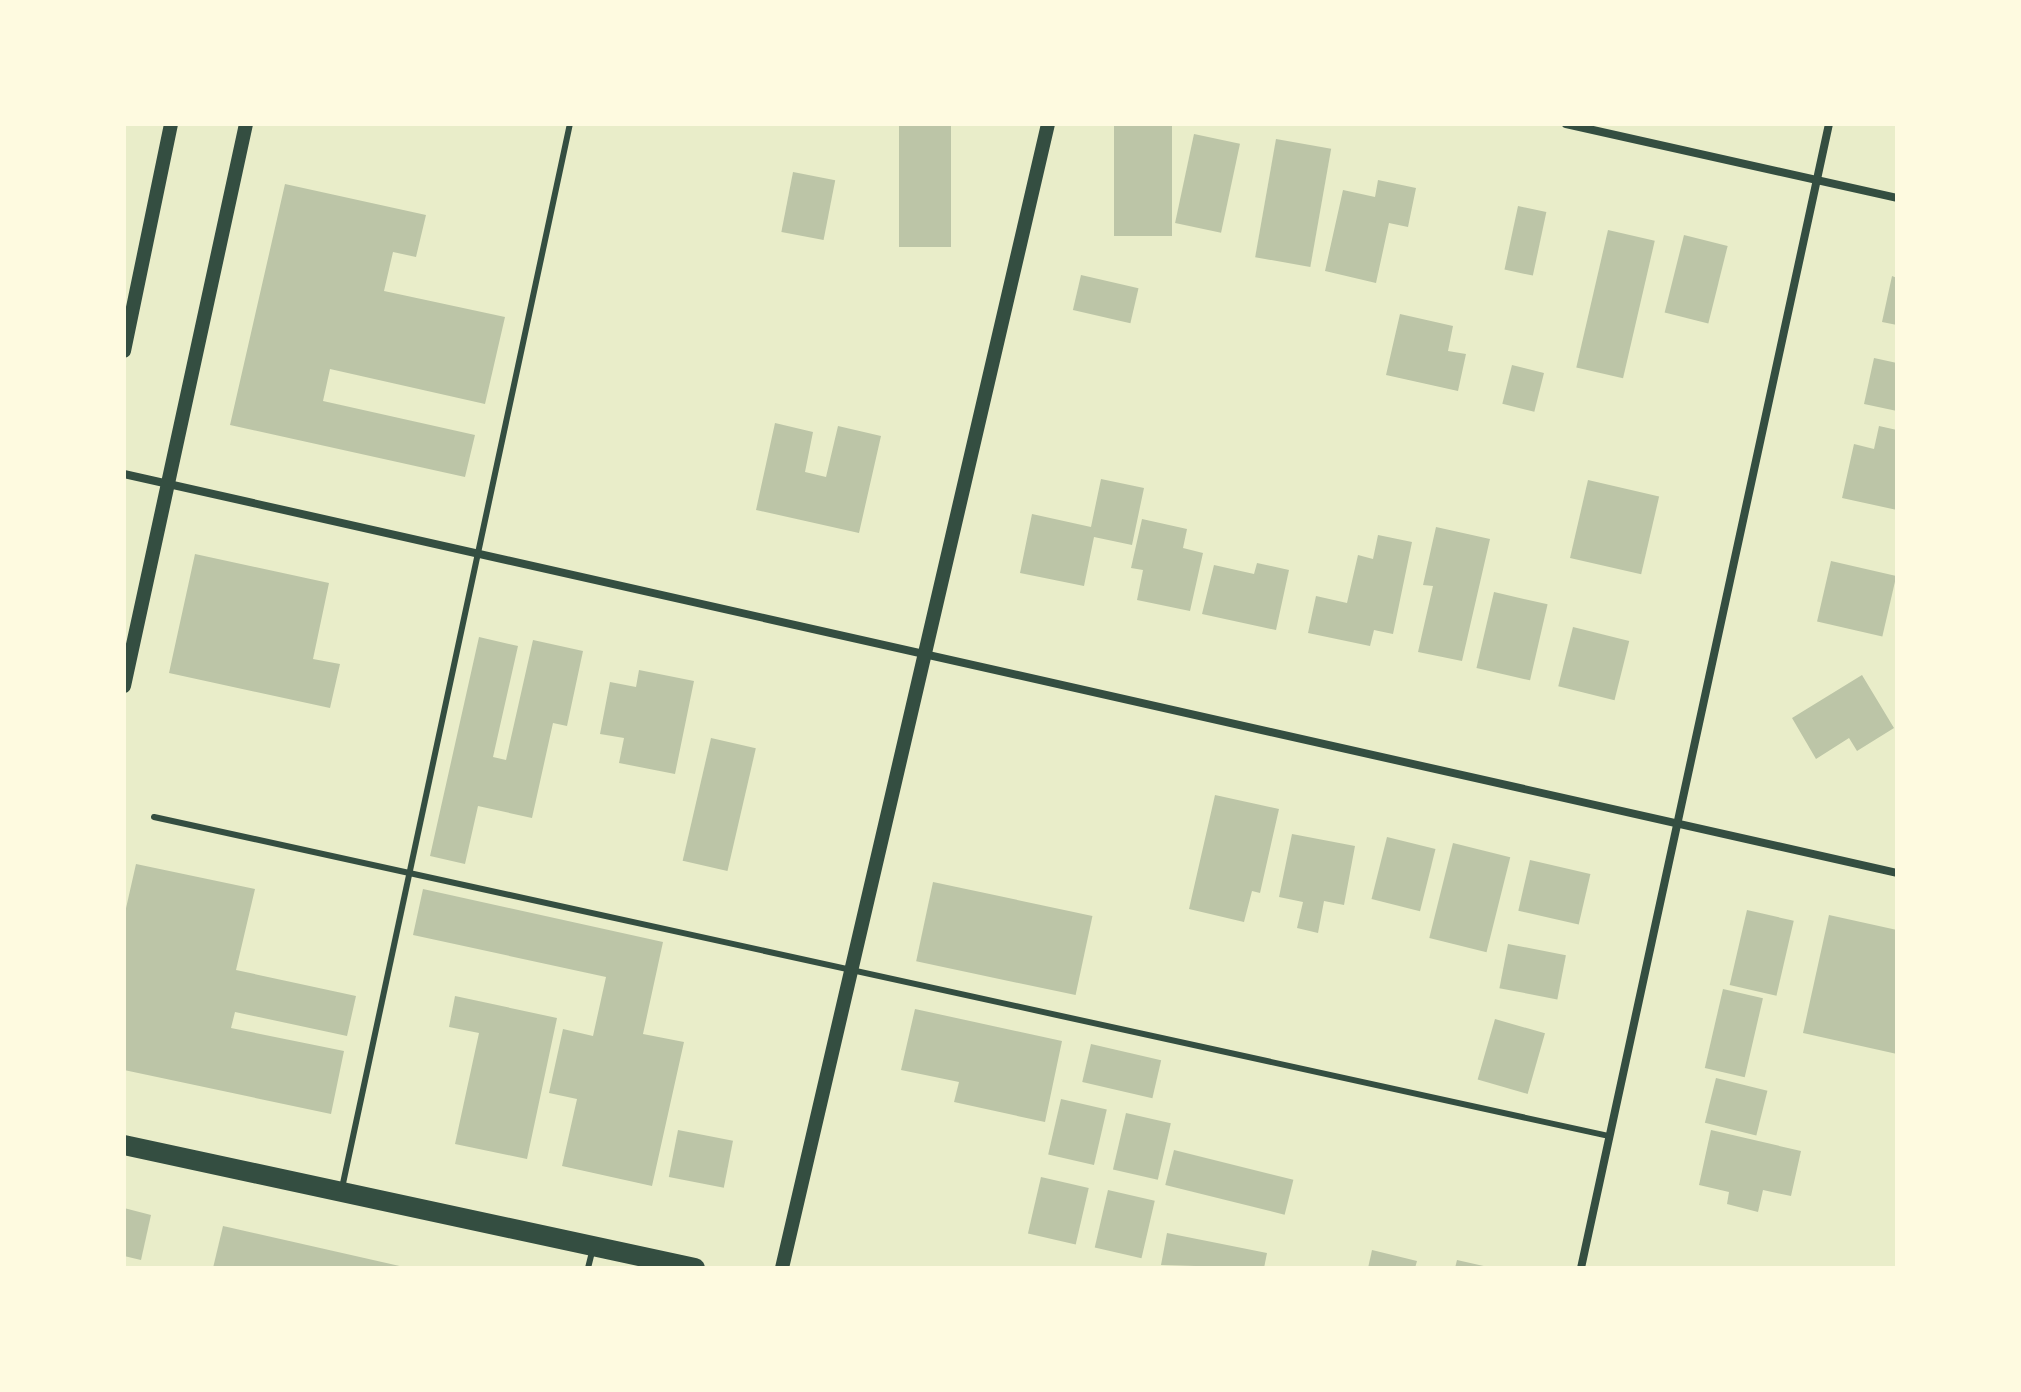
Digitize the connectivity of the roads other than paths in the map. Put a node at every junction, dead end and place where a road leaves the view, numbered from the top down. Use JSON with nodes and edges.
{"nodes":[{"id":1,"x":171,"y":124,"type":"edge"},
{"id":2,"x":246,"y":124,"type":"edge"},
{"id":3,"x":570,"y":124,"type":"edge"},
{"id":4,"x":1048,"y":124,"type":"edge"},
{"id":5,"x":1566,"y":124,"type":"edge"},
{"id":6,"x":1829,"y":124,"type":"edge"},
{"id":7,"x":1814,"y":179,"type":"junction"},
{"id":8,"x":1897,"y":198,"type":"edge"},
{"id":9,"x":124,"y":351,"type":"edge"},
{"id":10,"x":124,"y":474,"type":"edge"},
{"id":11,"x":169,"y":483,"type":"junction"},
{"id":12,"x":476,"y":555,"type":"junction"},
{"id":13,"x":926,"y":654,"type":"junction"},
{"id":14,"x":124,"y":686,"type":"edge"},
{"id":15,"x":154,"y":817,"type":"dead end"},
{"id":16,"x":1675,"y":824,"type":"junction"},
{"id":17,"x":409,"y":871,"type":"junction"},
{"id":18,"x":1897,"y":873,"type":"edge"},
{"id":19,"x":851,"y":973,"type":"junction"},
{"id":20,"x":1609,"y":1136,"type":"junction"},
{"id":21,"x":124,"y":1145,"type":"edge"},
{"id":22,"x":341,"y":1189,"type":"junction"},
{"id":23,"x":594,"y":1245,"type":"junction"},
{"id":24,"x":588,"y":1268,"type":"edge"},
{"id":25,"x":695,"y":1268,"type":"edge"},
{"id":26,"x":782,"y":1268,"type":"edge"},
{"id":27,"x":1581,"y":1268,"type":"edge"}],
"edges":[{"from":1,"to":9,"type":"street"},
{"from":2,"to":11,"type":"street"},
{"from":3,"to":12,"type":"lane"},
{"from":4,"to":13,"type":"street"},
{"from":5,"to":7,"type":"street"},
{"from":6,"to":7,"type":"street"},
{"from":7,"to":8,"type":"street"},
{"from":7,"to":16,"type":"street"},
{"from":10,"to":11,"type":"street"},
{"from":11,"to":12,"type":"street"},
{"from":11,"to":14,"type":"street"},
{"from":12,"to":13,"type":"street"},
{"from":12,"to":17,"type":"lane"},
{"from":13,"to":16,"type":"street"},
{"from":13,"to":19,"type":"street"},
{"from":15,"to":17,"type":"lane"},
{"from":16,"to":18,"type":"street"},
{"from":16,"to":20,"type":"street"},
{"from":17,"to":19,"type":"lane"},
{"from":17,"to":22,"type":"lane"},
{"from":19,"to":20,"type":"lane"},
{"from":19,"to":26,"type":"street"},
{"from":20,"to":27,"type":"street"},
{"from":21,"to":22,"type":"main road"},
{"from":22,"to":23,"type":"main road"},
{"from":23,"to":24,"type":"lane"},
{"from":23,"to":25,"type":"main road"}]}
